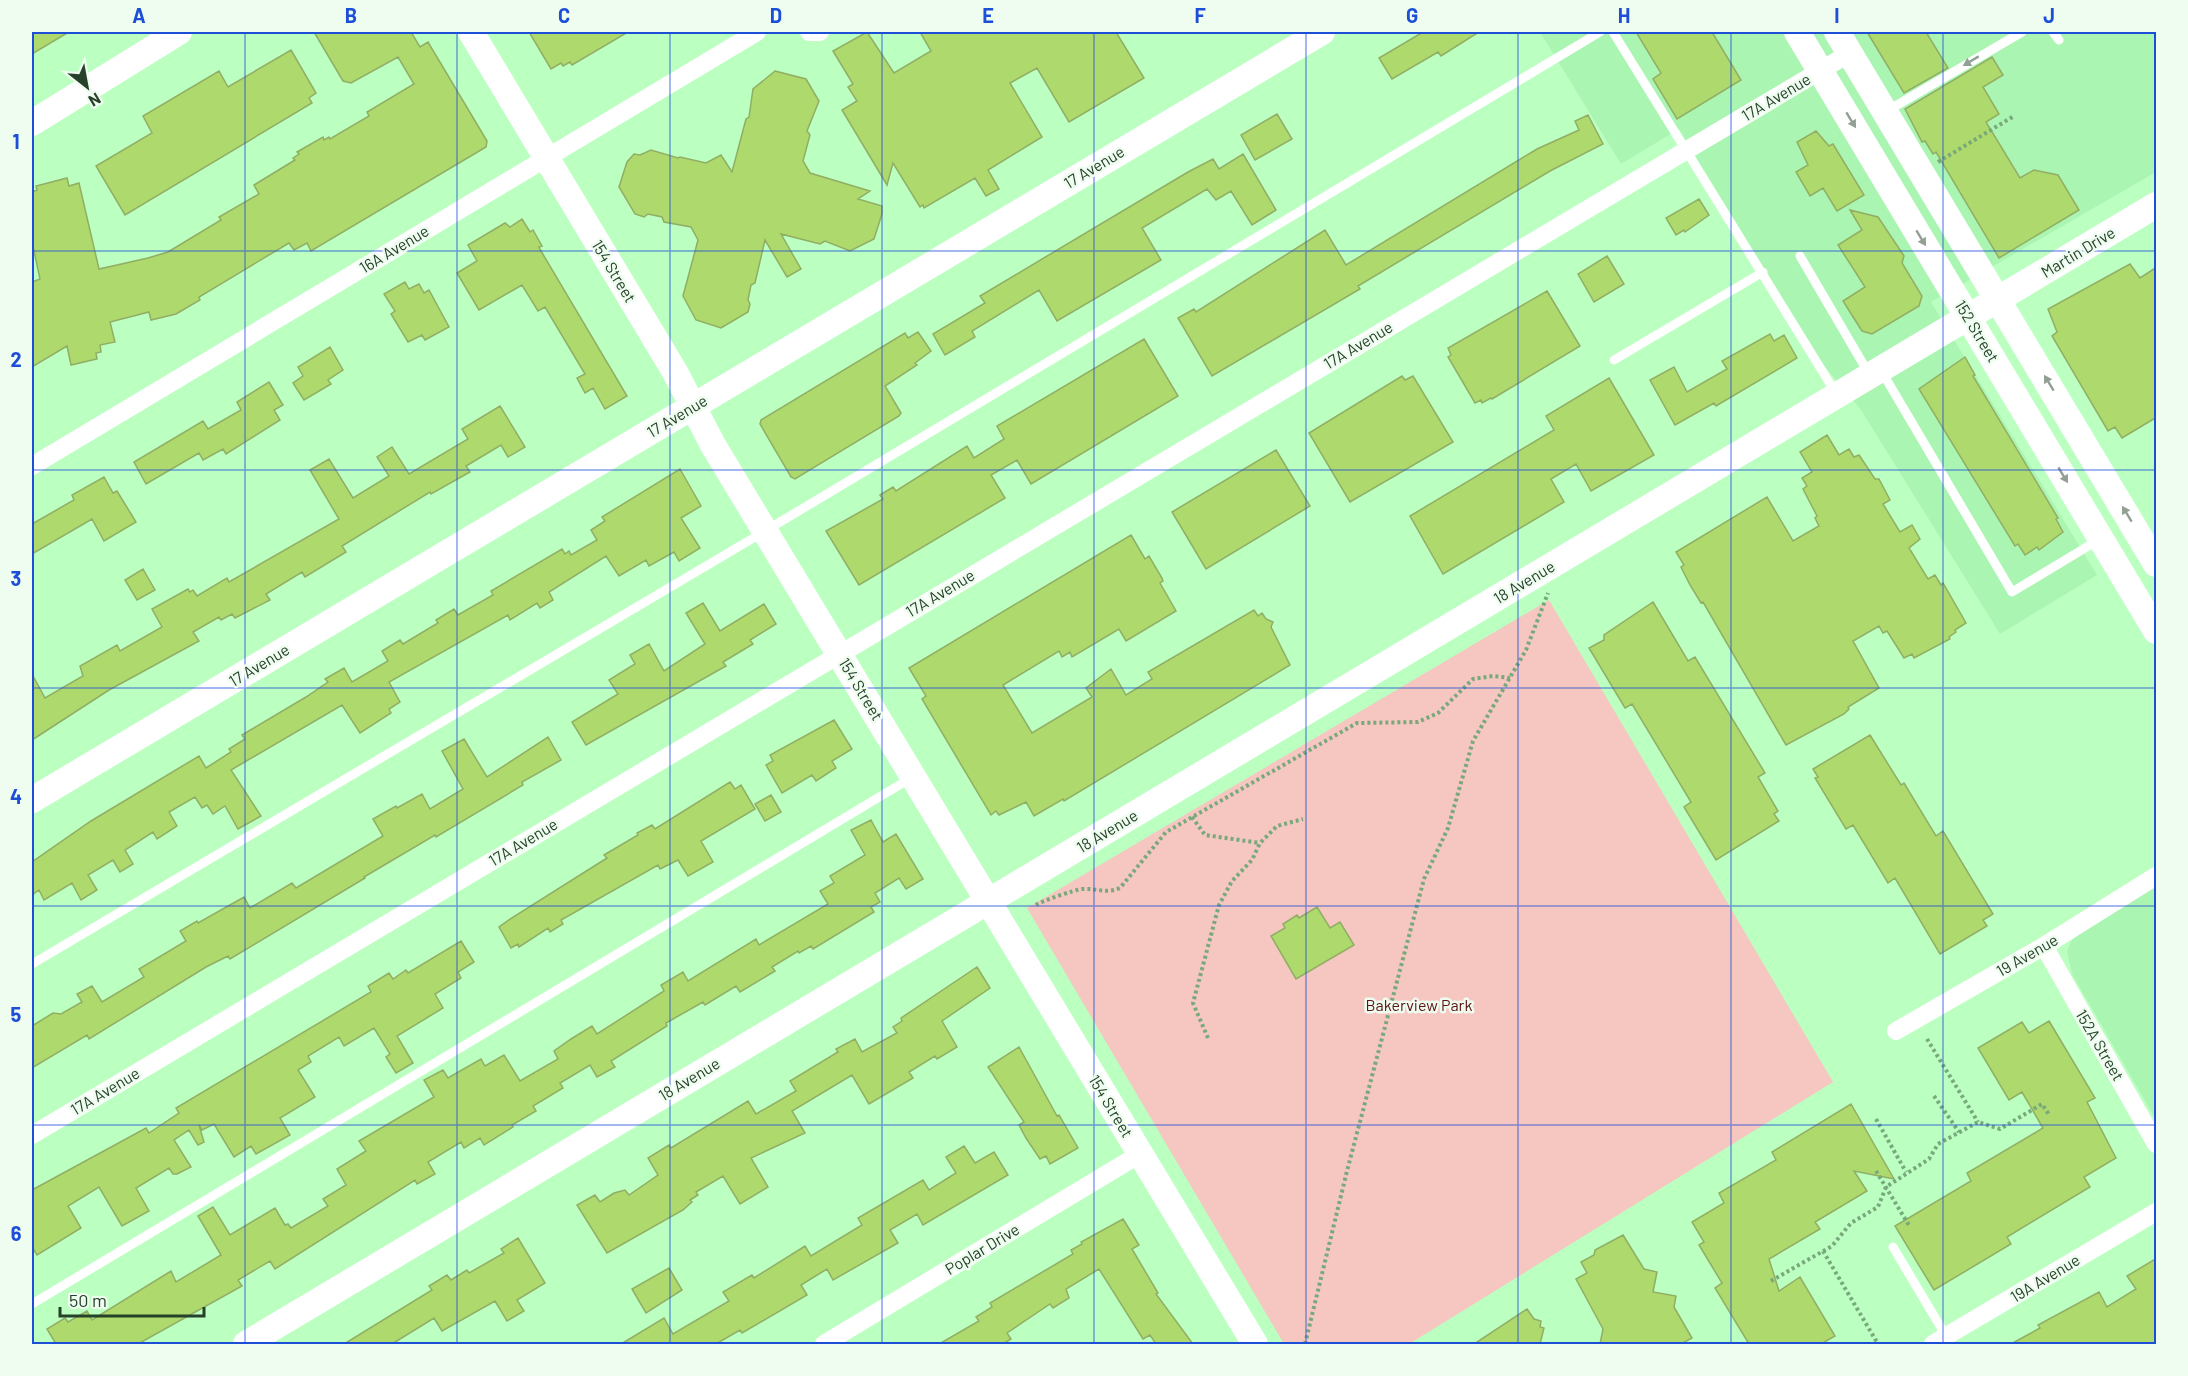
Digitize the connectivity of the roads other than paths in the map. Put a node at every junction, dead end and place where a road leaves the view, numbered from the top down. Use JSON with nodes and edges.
{"nodes":[{"id":1,"x":179,"y":32,"type":"edge"},
{"id":2,"x":471,"y":32,"type":"edge"},
{"id":3,"x":757,"y":32,"type":"edge"},
{"id":4,"x":809,"y":32,"type":"edge"},
{"id":5,"x":820,"y":32,"type":"edge"},
{"id":6,"x":1322,"y":32,"type":"edge"},
{"id":7,"x":1600,"y":32,"type":"edge"},
{"id":8,"x":1613,"y":32,"type":"edge"},
{"id":9,"x":1797,"y":32,"type":"edge"},
{"id":10,"x":2022,"y":32,"type":"edge"},
{"id":11,"x":1843,"y":42,"type":"edge"},
{"id":12,"x":1821,"y":70,"type":"junction"},
{"id":13,"x":1885,"y":112,"type":"junction"},
{"id":14,"x":32,"y":123,"type":"edge"},
{"id":15,"x":1688,"y":149,"type":"junction"},
{"id":16,"x":546,"y":158,"type":"junction"},
{"id":17,"x":2157,"y":205,"type":"edge"},
{"id":18,"x":1800,"y":256,"type":"dead end"},
{"id":19,"x":1763,"y":272,"type":"junction"},
{"id":20,"x":1999,"y":300,"type":"junction"},
{"id":21,"x":1969,"y":318,"type":"junction"},
{"id":22,"x":1614,"y":360,"type":"dead end"},
{"id":23,"x":1875,"y":373,"type":"junction"},
{"id":24,"x":2011,"y":388,"type":"junction"},
{"id":25,"x":1838,"y":395,"type":"junction"},
{"id":26,"x":693,"y":406,"type":"junction"},
{"id":27,"x":2079,"y":433,"type":"junction"},
{"id":28,"x":32,"y":466,"type":"edge"},
{"id":29,"x":765,"y":531,"type":"junction"},
{"id":30,"x":2102,"y":539,"type":"junction"},
{"id":31,"x":2156,"y":564,"type":"edge"},
{"id":32,"x":2157,"y":631,"type":"edge"},
{"id":33,"x":839,"y":653,"type":"junction"},
{"id":34,"x":913,"y":777,"type":"junction"},
{"id":35,"x":32,"y":800,"type":"edge"},
{"id":36,"x":2157,"y":876,"type":"edge"},
{"id":37,"x":988,"y":901,"type":"junction"},
{"id":38,"x":2044,"y":946,"type":"junction"},
{"id":39,"x":32,"y":964,"type":"edge"},
{"id":40,"x":1896,"y":1031,"type":"dead end"},
{"id":41,"x":32,"y":1135,"type":"edge"},
{"id":42,"x":2157,"y":1144,"type":"edge"},
{"id":43,"x":1140,"y":1154,"type":"junction"},
{"id":44,"x":2157,"y":1212,"type":"edge"},
{"id":45,"x":1893,"y":1247,"type":"dead end"},
{"id":46,"x":32,"y":1304,"type":"edge"},
{"id":47,"x":1939,"y":1340,"type":"edge"},
{"id":48,"x":246,"y":1344,"type":"edge"},
{"id":49,"x":824,"y":1344,"type":"edge"},
{"id":50,"x":1255,"y":1344,"type":"edge"}],
"edges":[{"from":1,"to":14,"type":"street"},
{"from":2,"to":16,"type":"street","name":"154 Street"},
{"from":3,"to":16,"type":"street","name":"16A Avenue"},
{"from":4,"to":5,"type":"street"},
{"from":6,"to":26,"type":"street","name":"17 Avenue"},
{"from":7,"to":29,"type":"lane"},
{"from":8,"to":15,"type":"lane"},
{"from":9,"to":12,"type":"street","name":"152 Street"},
{"from":10,"to":13,"type":"lane","one_way":true},
{"from":11,"to":12,"type":"street","name":"17A Avenue"},
{"from":11,"to":13,"type":"street"},
{"from":12,"to":15,"type":"street","name":"17A Avenue"},
{"from":12,"to":21,"type":"street","name":"152 Street","one_way":true},
{"from":13,"to":20,"type":"street"},
{"from":15,"to":19,"type":"lane"},
{"from":15,"to":33,"type":"street","name":"17A Avenue"},
{"from":16,"to":26,"type":"street","name":"154 Street"},
{"from":16,"to":28,"type":"street","name":"16A Avenue"},
{"from":17,"to":20,"type":"street","name":"Martin Drive"},
{"from":18,"to":23,"type":"lane"},
{"from":19,"to":22,"type":"lane"},
{"from":19,"to":25,"type":"lane"},
{"from":20,"to":21,"type":"street","name":"Martin Drive"},
{"from":27,"to":20,"type":"street","one_way":true},
{"from":21,"to":23,"type":"street","name":"18 Avenue"},
{"from":21,"to":24,"type":"street","name":"152 Street"},
{"from":23,"to":25,"type":"street","name":"18 Avenue"},
{"from":23,"to":30,"type":"lane"},
{"from":24,"to":27,"type":"street"},
{"from":24,"to":30,"type":"street","name":"152 Street","one_way":true},
{"from":25,"to":37,"type":"street","name":"18 Avenue"},
{"from":26,"to":29,"type":"street","name":"154 Street"},
{"from":26,"to":35,"type":"street","name":"17 Avenue"},
{"from":31,"to":27,"type":"street","one_way":true},
{"from":29,"to":33,"type":"street","name":"154 Street"},
{"from":29,"to":39,"type":"lane"},
{"from":30,"to":32,"type":"street","name":"152 Street"},
{"from":33,"to":34,"type":"street","name":"154 Street"},
{"from":33,"to":41,"type":"street","name":"17A Avenue"},
{"from":34,"to":37,"type":"street","name":"154 Street"},
{"from":34,"to":46,"type":"lane"},
{"from":36,"to":38,"type":"street","name":"19 Avenue"},
{"from":37,"to":43,"type":"street","name":"154 Street"},
{"from":37,"to":48,"type":"street","name":"18 Avenue"},
{"from":38,"to":40,"type":"street","name":"19 Avenue"},
{"from":38,"to":42,"type":"street","name":"152A Street"},
{"from":43,"to":49,"type":"street","name":"Poplar Drive"},
{"from":43,"to":50,"type":"street","name":"154 Street"},
{"from":44,"to":47,"type":"street","name":"19A Avenue"},
{"from":45,"to":47,"type":"lane"}]}
